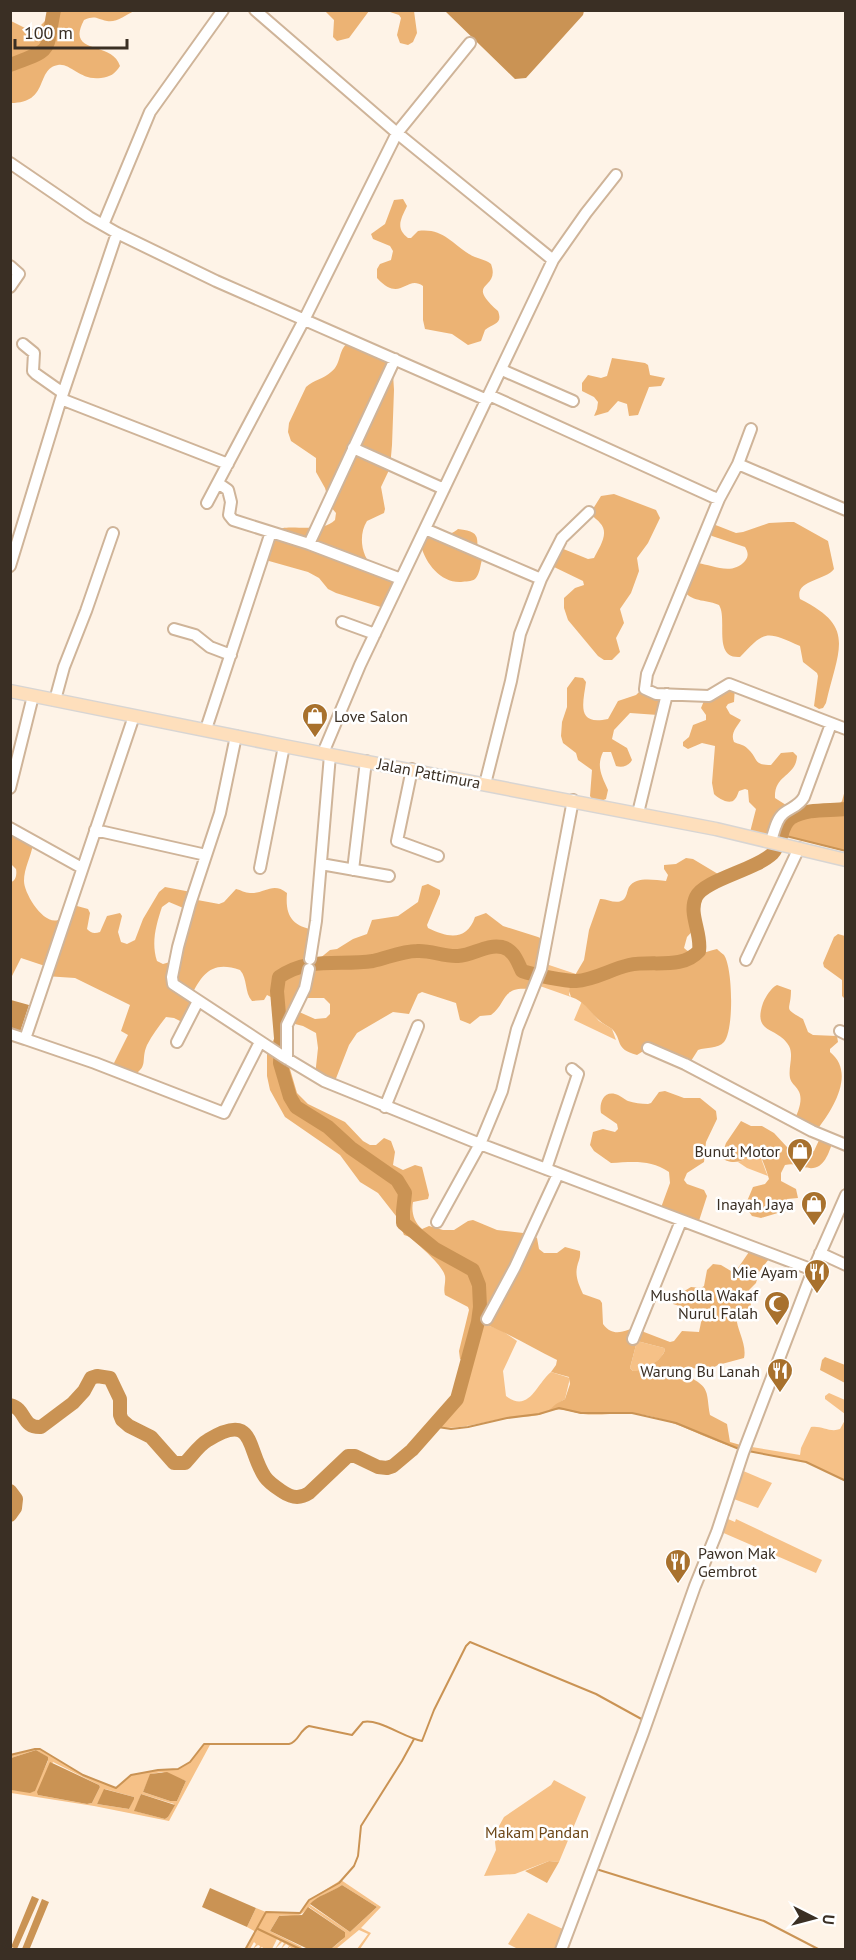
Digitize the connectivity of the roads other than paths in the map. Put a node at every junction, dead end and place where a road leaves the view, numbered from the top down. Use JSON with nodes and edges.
{"nodes":[{"id":1,"x":223,"y":10,"type":"edge"},
{"id":2,"x":255,"y":10,"type":"edge"},
{"id":3,"x":470,"y":43,"type":"dead end"},
{"id":4,"x":397,"y":133,"type":"junction"},
{"id":5,"x":10,"y":163,"type":"edge"},
{"id":6,"x":616,"y":175,"type":"dead end"},
{"id":7,"x":103,"y":225,"type":"junction"},
{"id":8,"x":117,"y":233,"type":"junction"},
{"id":9,"x":553,"y":260,"type":"junction"},
{"id":10,"x":10,"y":266,"type":"edge"},
{"id":11,"x":10,"y":287,"type":"edge"},
{"id":12,"x":304,"y":320,"type":"junction"},
{"id":13,"x":23,"y":344,"type":"dead end"},
{"id":14,"x":395,"y":360,"type":"junction"},
{"id":15,"x":502,"y":370,"type":"junction"},
{"id":16,"x":62,"y":396,"type":"junction"},
{"id":17,"x":488,"y":398,"type":"junction"},
{"id":18,"x":573,"y":401,"type":"dead end"},
{"id":19,"x":751,"y":429,"type":"dead end"},
{"id":20,"x":353,"y":448,"type":"junction"},
{"id":21,"x":228,"y":464,"type":"junction"},
{"id":22,"x":738,"y":464,"type":"junction"},
{"id":23,"x":218,"y":483,"type":"junction"},
{"id":24,"x":444,"y":489,"type":"junction"},
{"id":25,"x":719,"y":499,"type":"junction"},
{"id":26,"x":207,"y":503,"type":"dead end"},
{"id":27,"x":846,"y":510,"type":"edge"},
{"id":28,"x":589,"y":512,"type":"dead end"},
{"id":29,"x":425,"y":529,"type":"junction"},
{"id":30,"x":271,"y":531,"type":"junction"},
{"id":31,"x":113,"y":533,"type":"dead end"},
{"id":32,"x":309,"y":544,"type":"junction"},
{"id":33,"x":10,"y":566,"type":"edge"},
{"id":34,"x":401,"y":579,"type":"junction"},
{"id":35,"x":541,"y":579,"type":"junction"},
{"id":36,"x":342,"y":622,"type":"dead end"},
{"id":37,"x":174,"y":628,"type":"dead end"},
{"id":38,"x":375,"y":634,"type":"junction"},
{"id":39,"x":231,"y":655,"type":"junction"},
{"id":40,"x":10,"y":691,"type":"edge"},
{"id":41,"x":667,"y":694,"type":"junction"},
{"id":42,"x":33,"y":696,"type":"junction"},
{"id":43,"x":55,"y":700,"type":"junction"},
{"id":44,"x":134,"y":716,"type":"junction"},
{"id":45,"x":831,"y":724,"type":"junction"},
{"id":46,"x":206,"y":729,"type":"junction"},
{"id":47,"x":846,"y":729,"type":"edge"},
{"id":48,"x":236,"y":736,"type":"junction"},
{"id":49,"x":284,"y":746,"type":"junction"},
{"id":50,"x":326,"y":754,"type":"junction"},
{"id":51,"x":366,"y":761,"type":"junction"},
{"id":52,"x":412,"y":769,"type":"junction"},
{"id":53,"x":485,"y":784,"type":"junction"},
{"id":54,"x":10,"y":788,"type":"edge"},
{"id":55,"x":573,"y":800,"type":"junction"},
{"id":56,"x":638,"y":813,"type":"junction"},
{"id":57,"x":10,"y":828,"type":"edge"},
{"id":58,"x":95,"y":830,"type":"junction"},
{"id":59,"x":777,"y":843,"type":"junction"},
{"id":60,"x":799,"y":849,"type":"junction"},
{"id":61,"x":206,"y":855,"type":"junction"},
{"id":62,"x":438,"y":856,"type":"dead end"},
{"id":63,"x":846,"y":860,"type":"edge"},
{"id":64,"x":321,"y":864,"type":"junction"},
{"id":65,"x":82,"y":868,"type":"junction"},
{"id":66,"x":260,"y":868,"type":"dead end"},
{"id":67,"x":353,"y":870,"type":"junction"},
{"id":68,"x":389,"y":876,"type":"dead end"},
{"id":69,"x":746,"y":960,"type":"dead end"},
{"id":70,"x":198,"y":1001,"type":"junction"},
{"id":71,"x":418,"y":1026,"type":"dead end"},
{"id":72,"x":10,"y":1034,"type":"edge"},
{"id":73,"x":25,"y":1039,"type":"junction"},
{"id":74,"x":177,"y":1042,"type":"dead end"},
{"id":75,"x":260,"y":1042,"type":"junction"},
{"id":76,"x":648,"y":1048,"type":"dead end"},
{"id":77,"x":282,"y":1056,"type":"junction"},
{"id":78,"x":572,"y":1069,"type":"dead end"},
{"id":79,"x":385,"y":1107,"type":"junction"},
{"id":80,"x":480,"y":1144,"type":"junction"},
{"id":81,"x":846,"y":1144,"type":"edge"},
{"id":82,"x":546,"y":1169,"type":"junction"},
{"id":83,"x":558,"y":1174,"type":"junction"},
{"id":84,"x":844,"y":1202,"type":"edge"},
{"id":85,"x":681,"y":1221,"type":"junction"},
{"id":86,"x":437,"y":1222,"type":"dead end"},
{"id":87,"x":820,"y":1253,"type":"junction"},
{"id":88,"x":846,"y":1265,"type":"edge"},
{"id":89,"x":813,"y":1270,"type":"junction"},
{"id":90,"x":488,"y":1319,"type":"dead end"},
{"id":91,"x":633,"y":1339,"type":"dead end"},
{"id":92,"x":561,"y":1950,"type":"edge"}],
"edges":[{"from":1,"to":7,"type":"street"},
{"from":2,"to":4,"type":"street"},
{"from":3,"to":4,"type":"street"},
{"from":4,"to":9,"type":"street"},
{"from":4,"to":12,"type":"street"},
{"from":5,"to":7,"type":"street"},
{"from":6,"to":9,"type":"street"},
{"from":7,"to":8,"type":"street"},
{"from":8,"to":12,"type":"street"},
{"from":8,"to":16,"type":"street"},
{"from":9,"to":15,"type":"street"},
{"from":10,"to":11,"type":"street"},
{"from":12,"to":14,"type":"street"},
{"from":12,"to":21,"type":"street"},
{"from":13,"to":16,"type":"street"},
{"from":14,"to":17,"type":"street"},
{"from":14,"to":20,"type":"street"},
{"from":15,"to":17,"type":"street"},
{"from":15,"to":18,"type":"street"},
{"from":16,"to":21,"type":"street"},
{"from":16,"to":33,"type":"street"},
{"from":17,"to":24,"type":"street"},
{"from":17,"to":25,"type":"street"},
{"from":19,"to":22,"type":"street"},
{"from":20,"to":24,"type":"street"},
{"from":20,"to":32,"type":"street"},
{"from":21,"to":23,"type":"street"},
{"from":22,"to":25,"type":"street"},
{"from":22,"to":27,"type":"street"},
{"from":23,"to":26,"type":"street"},
{"from":23,"to":30,"type":"street"},
{"from":24,"to":29,"type":"street"},
{"from":25,"to":41,"type":"street"},
{"from":28,"to":35,"type":"street"},
{"from":29,"to":34,"type":"street"},
{"from":29,"to":35,"type":"street"},
{"from":30,"to":32,"type":"street"},
{"from":30,"to":39,"type":"street"},
{"from":31,"to":43,"type":"street"},
{"from":32,"to":34,"type":"street"},
{"from":34,"to":38,"type":"street"},
{"from":35,"to":53,"type":"street"},
{"from":36,"to":38,"type":"street"},
{"from":37,"to":39,"type":"street"},
{"from":38,"to":50,"type":"street"},
{"from":39,"to":46,"type":"street"},
{"from":40,"to":42,"type":"main road","name":"Jalan Pattimura"},
{"from":41,"to":45,"type":"street"},
{"from":41,"to":56,"type":"street"},
{"from":42,"to":43,"type":"main road","name":"Jalan Pattimura"},
{"from":42,"to":54,"type":"street"},
{"from":43,"to":44,"type":"main road","name":"Jalan Pattimura"},
{"from":44,"to":46,"type":"main road","name":"Jalan Pattimura"},
{"from":44,"to":58,"type":"street"},
{"from":45,"to":47,"type":"street"},
{"from":45,"to":59,"type":"street"},
{"from":46,"to":48,"type":"main road","name":"Jalan Pattimura"},
{"from":48,"to":49,"type":"main road","name":"Jalan Pattimura"},
{"from":48,"to":61,"type":"street"},
{"from":49,"to":50,"type":"main road","name":"Jalan Pattimura"},
{"from":49,"to":66,"type":"street"},
{"from":50,"to":51,"type":"main road","name":"Jalan Pattimura"},
{"from":50,"to":64,"type":"street"},
{"from":51,"to":52,"type":"main road","name":"Jalan Pattimura"},
{"from":51,"to":67,"type":"street"},
{"from":52,"to":53,"type":"main road","name":"Jalan Pattimura"},
{"from":52,"to":62,"type":"street"},
{"from":53,"to":55,"type":"main road","name":"Jalan Pattimura"},
{"from":55,"to":56,"type":"main road","name":"Jalan Pattimura"},
{"from":55,"to":80,"type":"street"},
{"from":56,"to":59,"type":"main road","name":"Jalan Pattimura"},
{"from":57,"to":65,"type":"street"},
{"from":58,"to":61,"type":"street"},
{"from":58,"to":65,"type":"street"},
{"from":59,"to":60,"type":"main road","name":"Jalan Pattimura"},
{"from":60,"to":63,"type":"main road","name":"Jalan Pattimura"},
{"from":60,"to":69,"type":"street"},
{"from":61,"to":70,"type":"street"},
{"from":64,"to":67,"type":"street"},
{"from":64,"to":77,"type":"street"},
{"from":65,"to":73,"type":"street"},
{"from":67,"to":68,"type":"street"},
{"from":70,"to":74,"type":"street"},
{"from":70,"to":75,"type":"street"},
{"from":71,"to":79,"type":"street"},
{"from":72,"to":73,"type":"street"},
{"from":73,"to":75,"type":"street"},
{"from":75,"to":77,"type":"street"},
{"from":76,"to":81,"type":"street"},
{"from":77,"to":79,"type":"street"},
{"from":78,"to":82,"type":"street"},
{"from":79,"to":80,"type":"street"},
{"from":80,"to":82,"type":"street"},
{"from":80,"to":86,"type":"street"},
{"from":82,"to":83,"type":"street"},
{"from":83,"to":85,"type":"street"},
{"from":83,"to":90,"type":"street"},
{"from":84,"to":87,"type":"street"},
{"from":85,"to":89,"type":"street"},
{"from":85,"to":91,"type":"street"},
{"from":87,"to":88,"type":"street"},
{"from":87,"to":89,"type":"street"},
{"from":89,"to":92,"type":"street"}]}
